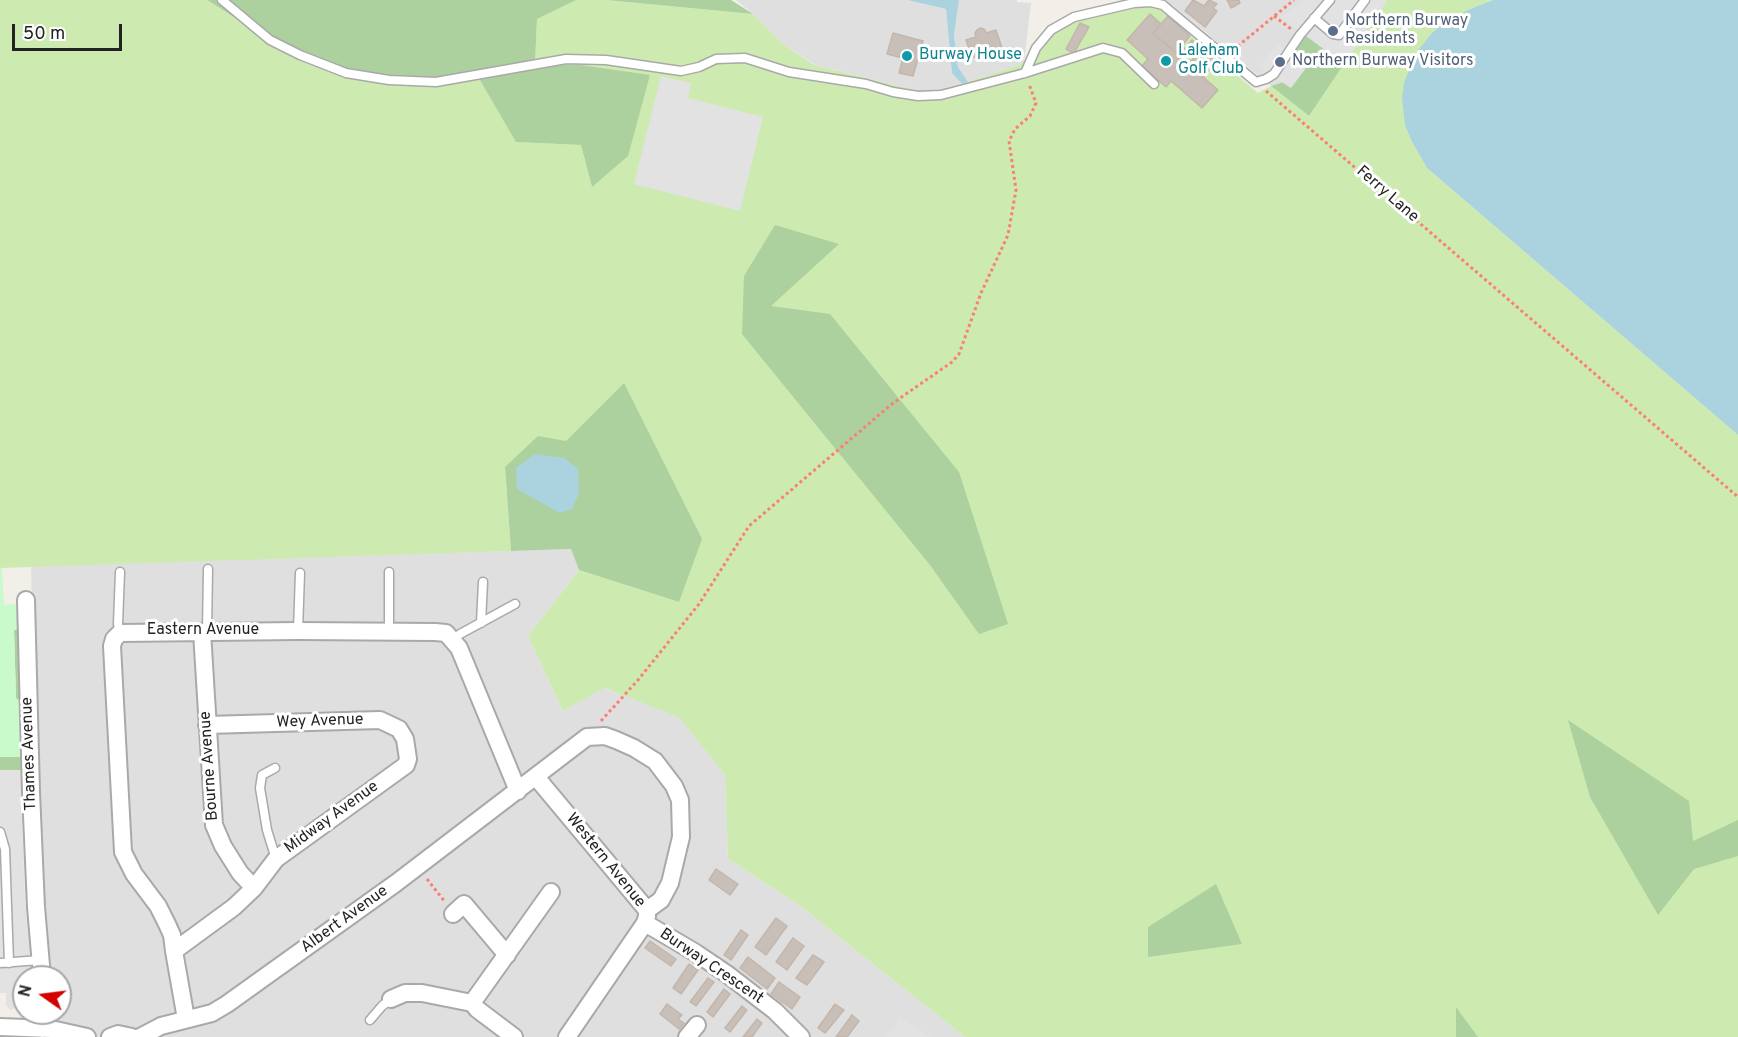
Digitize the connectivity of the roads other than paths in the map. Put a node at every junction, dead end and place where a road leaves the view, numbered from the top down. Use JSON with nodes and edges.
{"nodes":[{"id":1,"x":222,"y":0,"type":"edge"},
{"id":2,"x":1330,"y":0,"type":"edge"},
{"id":3,"x":1365,"y":0,"type":"edge"},
{"id":4,"x":1314,"y":18,"type":"junction"},
{"id":5,"x":1025,"y":73,"type":"junction"},
{"id":6,"x":1154,"y":84,"type":"dead end"},
{"id":7,"x":208,"y":570,"type":"dead end"},
{"id":8,"x":120,"y":572,"type":"dead end"},
{"id":9,"x":389,"y":572,"type":"dead end"},
{"id":10,"x":300,"y":573,"type":"dead end"},
{"id":11,"x":483,"y":582,"type":"dead end"},
{"id":12,"x":26,"y":600,"type":"dead end"},
{"id":13,"x":515,"y":603,"type":"dead end"},
{"id":14,"x":481,"y":622,"type":"junction"},
{"id":15,"x":298,"y":631,"type":"junction"},
{"id":16,"x":204,"y":632,"type":"junction"},
{"id":17,"x":388,"y":632,"type":"junction"},
{"id":18,"x":120,"y":633,"type":"junction"},
{"id":19,"x":453,"y":640,"type":"junction"},
{"id":20,"x":207,"y":725,"type":"junction"},
{"id":21,"x":408,"y":759,"type":"joint"},
{"id":22,"x":275,"y":768,"type":"dead end"},
{"id":23,"x":536,"y":777,"type":"junction"},
{"id":24,"x":518,"y":791,"type":"junction"},
{"id":25,"x":0,"y":832,"type":"edge"},
{"id":26,"x":276,"y":859,"type":"junction"},
{"id":27,"x":254,"y":888,"type":"junction"},
{"id":28,"x":551,"y":892,"type":"dead end"},
{"id":29,"x":453,"y":914,"type":"road end"},
{"id":30,"x":646,"y":916,"type":"junction"},
{"id":31,"x":174,"y":951,"type":"junction"},
{"id":32,"x":507,"y":956,"type":"junction"},
{"id":33,"x":4,"y":963,"type":"edge"},
{"id":34,"x":41,"y":965,"type":"edge"},
{"id":35,"x":392,"y":999,"type":"joint"},
{"id":36,"x":472,"y":1003,"type":"junction"},
{"id":37,"x":186,"y":1020,"type":"junction"},
{"id":38,"x":370,"y":1020,"type":"dead end"},
{"id":39,"x":54,"y":1025,"type":"edge"},
{"id":40,"x":87,"y":1037,"type":"edge"},
{"id":41,"x":110,"y":1037,"type":"edge"},
{"id":42,"x":132,"y":1037,"type":"edge"},
{"id":43,"x":140,"y":1037,"type":"edge"},
{"id":44,"x":514,"y":1037,"type":"edge"},
{"id":45,"x":567,"y":1037,"type":"edge"},
{"id":46,"x":801,"y":1037,"type":"edge"}],
"edges":[{"from":1,"to":5,"type":"lane"},
{"from":2,"to":4,"type":"lane"},
{"from":3,"to":4,"type":"lane"},
{"from":4,"to":5,"type":"lane"},
{"from":5,"to":6,"type":"lane"},
{"from":7,"to":16,"type":"lane"},
{"from":8,"to":18,"type":"lane"},
{"from":9,"to":17,"type":"lane"},
{"from":10,"to":15,"type":"lane"},
{"from":11,"to":14,"type":"lane"},
{"from":12,"to":34,"type":"street","name":"Thames Avenue"},
{"from":13,"to":14,"type":"lane"},
{"from":14,"to":19,"type":"lane"},
{"from":15,"to":16,"type":"street","name":"Eastern Avenue"},
{"from":15,"to":17,"type":"street","name":"Eastern Avenue"},
{"from":16,"to":18,"type":"street","name":"Eastern Avenue"},
{"from":16,"to":20,"type":"street","name":"Bourne Avenue"},
{"from":17,"to":19,"type":"street","name":"Eastern Avenue"},
{"from":18,"to":31,"type":"street"},
{"from":19,"to":24,"type":"street"},
{"from":20,"to":21,"type":"street","name":"Wey Avenue"},
{"from":20,"to":27,"type":"street","name":"Bourne Avenue"},
{"from":21,"to":26,"type":"street","name":"Midway Avenue"},
{"from":22,"to":26,"type":"lane"},
{"from":23,"to":24,"type":"street","name":"Albert Avenue"},
{"from":23,"to":30,"type":"street","name":"Western Avenue"},
{"from":23,"to":30,"type":"street","name":"Albert Avenue"},
{"from":24,"to":37,"type":"street","name":"Albert Avenue"},
{"from":25,"to":33,"type":"lane"},
{"from":26,"to":27,"type":"street","name":"Midway Avenue"},
{"from":27,"to":31,"type":"street","name":"Midway Avenue"},
{"from":28,"to":32,"type":"street"},
{"from":29,"to":32,"type":"street"},
{"from":30,"to":45,"type":"street","name":"Western Avenue"},
{"from":30,"to":46,"type":"street","name":"Burway Crescent"},
{"from":31,"to":37,"type":"street"},
{"from":32,"to":36,"type":"street"},
{"from":35,"to":36,"type":"street"},
{"from":35,"to":38,"type":"lane"},
{"from":36,"to":44,"type":"street"},
{"from":37,"to":43,"type":"street","name":"Albert Avenue"},
{"from":39,"to":40,"type":"street"},
{"from":41,"to":42,"type":"street"}]}
